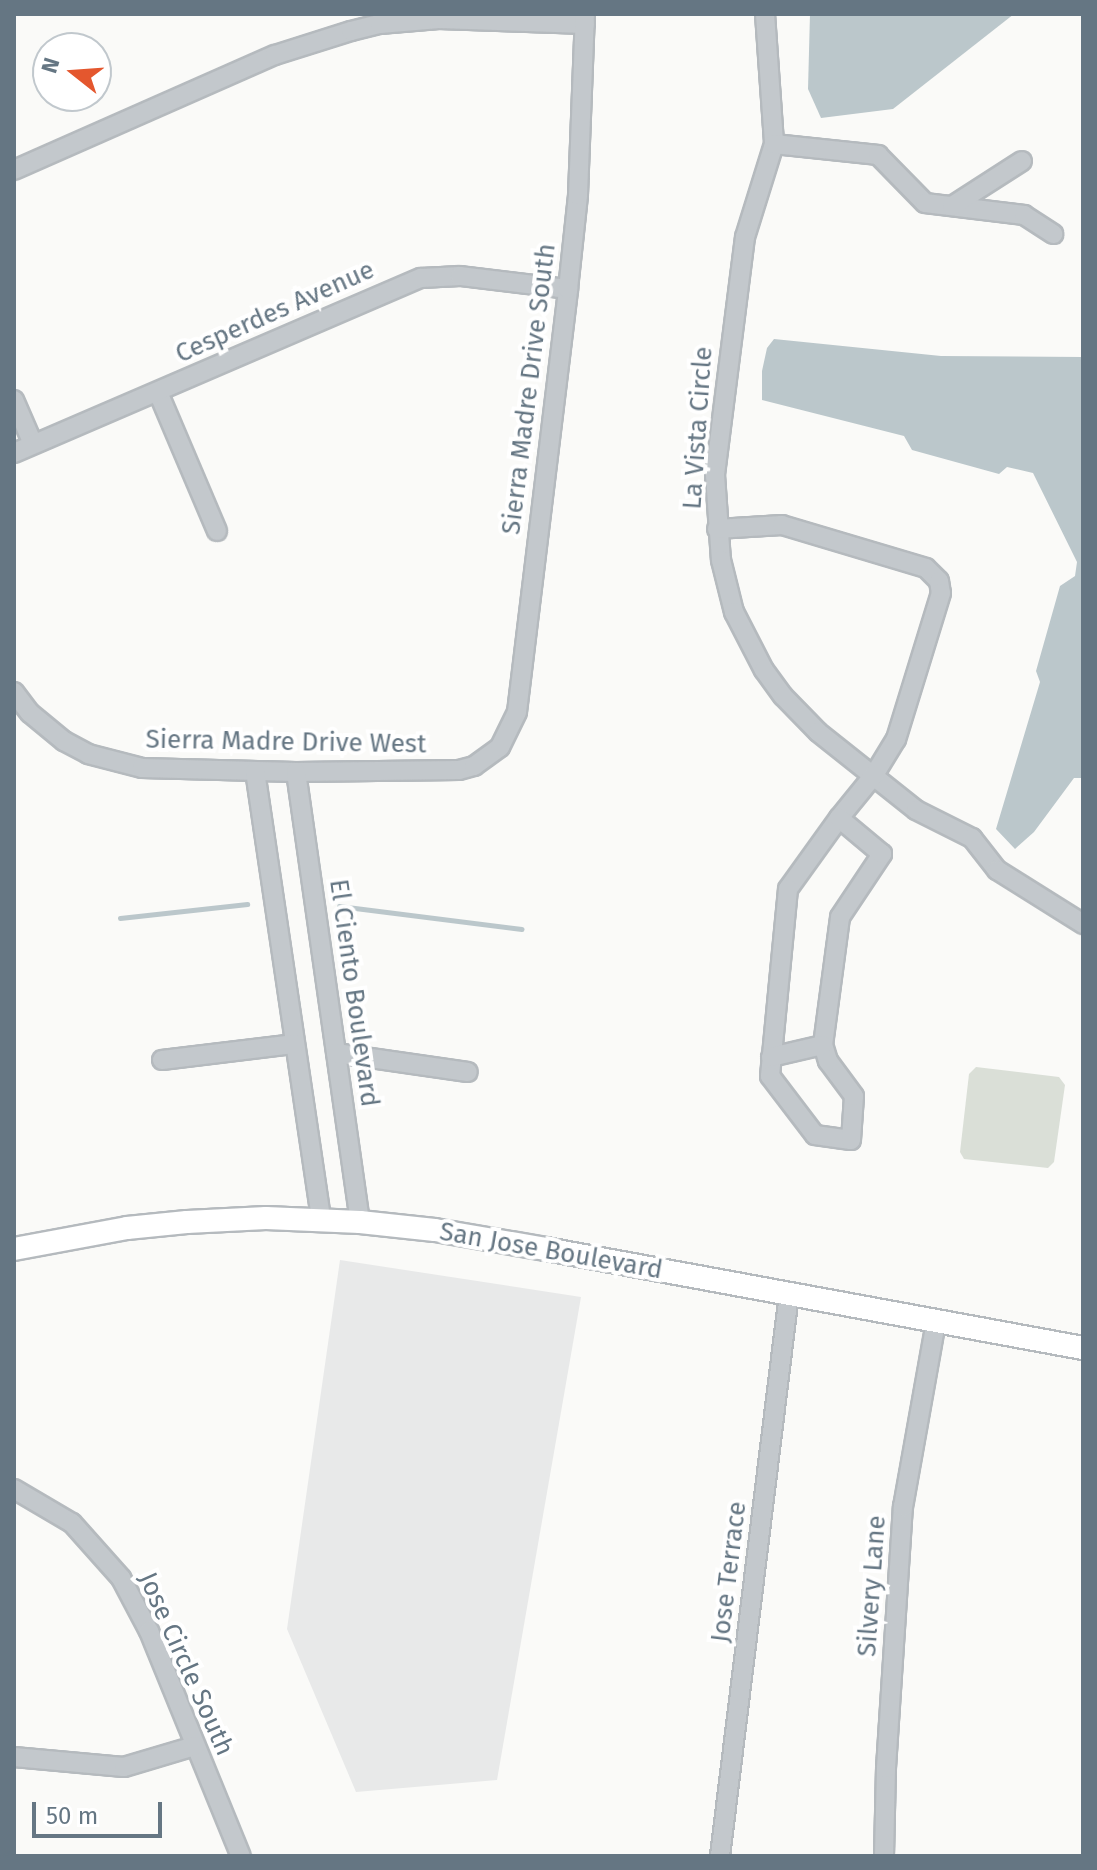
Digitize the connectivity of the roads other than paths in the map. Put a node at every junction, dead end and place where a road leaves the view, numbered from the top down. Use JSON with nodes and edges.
{"nodes":[{"id":1,"x":765,"y":14,"type":"edge"},
{"id":2,"x":585,"y":19,"type":"edge"},
{"id":3,"x":774,"y":144,"type":"junction"},
{"id":4,"x":1022,"y":161,"type":"dead end"},
{"id":5,"x":14,"y":170,"type":"edge"},
{"id":6,"x":952,"y":206,"type":"junction"},
{"id":7,"x":1053,"y":234,"type":"dead end"},
{"id":8,"x":568,"y":289,"type":"junction"},
{"id":9,"x":158,"y":392,"type":"junction"},
{"id":10,"x":14,"y":400,"type":"edge"},
{"id":11,"x":33,"y":444,"type":"junction"},
{"id":12,"x":14,"y":453,"type":"edge"},
{"id":13,"x":717,"y":529,"type":"junction"},
{"id":14,"x":217,"y":531,"type":"dead end"},
{"id":15,"x":14,"y":692,"type":"edge"},
{"id":16,"x":487,"y":758,"type":"joint"},
{"id":17,"x":255,"y":771,"type":"junction"},
{"id":18,"x":296,"y":772,"type":"junction"},
{"id":19,"x":874,"y":775,"type":"junction"},
{"id":20,"x":839,"y":818,"type":"junction"},
{"id":21,"x":1083,"y":924,"type":"edge"},
{"id":22,"x":295,"y":1044,"type":"junction"},
{"id":23,"x":823,"y":1045,"type":"junction"},
{"id":24,"x":336,"y":1053,"type":"junction"},
{"id":25,"x":771,"y":1057,"type":"junction"},
{"id":26,"x":162,"y":1060,"type":"dead end"},
{"id":27,"x":468,"y":1072,"type":"dead end"},
{"id":28,"x":321,"y":1219,"type":"junction"},
{"id":29,"x":360,"y":1222,"type":"junction"},
{"id":30,"x":14,"y":1249,"type":"edge"},
{"id":31,"x":789,"y":1294,"type":"junction"},
{"id":32,"x":936,"y":1322,"type":"junction"},
{"id":33,"x":1083,"y":1348,"type":"edge"},
{"id":34,"x":14,"y":1489,"type":"edge"},
{"id":35,"x":195,"y":1746,"type":"junction"},
{"id":36,"x":14,"y":1757,"type":"edge"},
{"id":37,"x":241,"y":1856,"type":"edge"},
{"id":38,"x":720,"y":1856,"type":"edge"},
{"id":39,"x":884,"y":1856,"type":"edge"}],
"edges":[{"from":1,"to":3,"type":"street","name":"La Vista Circle"},
{"from":2,"to":5,"type":"street"},
{"from":2,"to":8,"type":"street","name":"Sierra Madre Drive South"},
{"from":3,"to":6,"type":"street"},
{"from":3,"to":13,"type":"street","name":"La Vista Circle"},
{"from":4,"to":6,"type":"street"},
{"from":6,"to":7,"type":"street"},
{"from":8,"to":9,"type":"street","name":"Cesperdes Avenue"},
{"from":8,"to":16,"type":"street","name":"Sierra Madre Drive South"},
{"from":9,"to":11,"type":"street","name":"Cesperdes Avenue"},
{"from":9,"to":14,"type":"street"},
{"from":10,"to":11,"type":"street"},
{"from":11,"to":12,"type":"street","name":"Cesperdes Avenue"},
{"from":13,"to":19,"type":"street","name":"La Vista Circle"},
{"from":13,"to":19,"type":"street"},
{"from":15,"to":17,"type":"street","name":"Sierra Madre Drive West"},
{"from":16,"to":18,"type":"street","name":"Sierra Madre Drive West"},
{"from":17,"to":18,"type":"street","name":"Sierra Madre Drive West"},
{"from":17,"to":22,"type":"street"},
{"from":18,"to":24,"type":"street","name":"El Ciento Boulevard"},
{"from":19,"to":20,"type":"street"},
{"from":19,"to":21,"type":"street","name":"La Vista Circle"},
{"from":20,"to":23,"type":"street"},
{"from":20,"to":25,"type":"street"},
{"from":22,"to":26,"type":"street"},
{"from":22,"to":28,"type":"street"},
{"from":23,"to":25,"type":"street"},
{"from":23,"to":25,"type":"street"},
{"from":24,"to":27,"type":"street"},
{"from":24,"to":29,"type":"street","name":"El Ciento Boulevard"},
{"from":28,"to":29,"type":"main road","name":"San Jose Boulevard"},
{"from":28,"to":30,"type":"main road","name":"San Jose Boulevard"},
{"from":29,"to":31,"type":"main road","name":"San Jose Boulevard"},
{"from":31,"to":32,"type":"main road","name":"San Jose Boulevard"},
{"from":31,"to":38,"type":"street","name":"Jose Terrace"},
{"from":32,"to":33,"type":"main road","name":"San Jose Boulevard"},
{"from":32,"to":39,"type":"street","name":"Silvery Lane"},
{"from":34,"to":35,"type":"street","name":"Jose Circle South"},
{"from":35,"to":36,"type":"street"},
{"from":35,"to":37,"type":"street","name":"Jose Circle South"}]}
